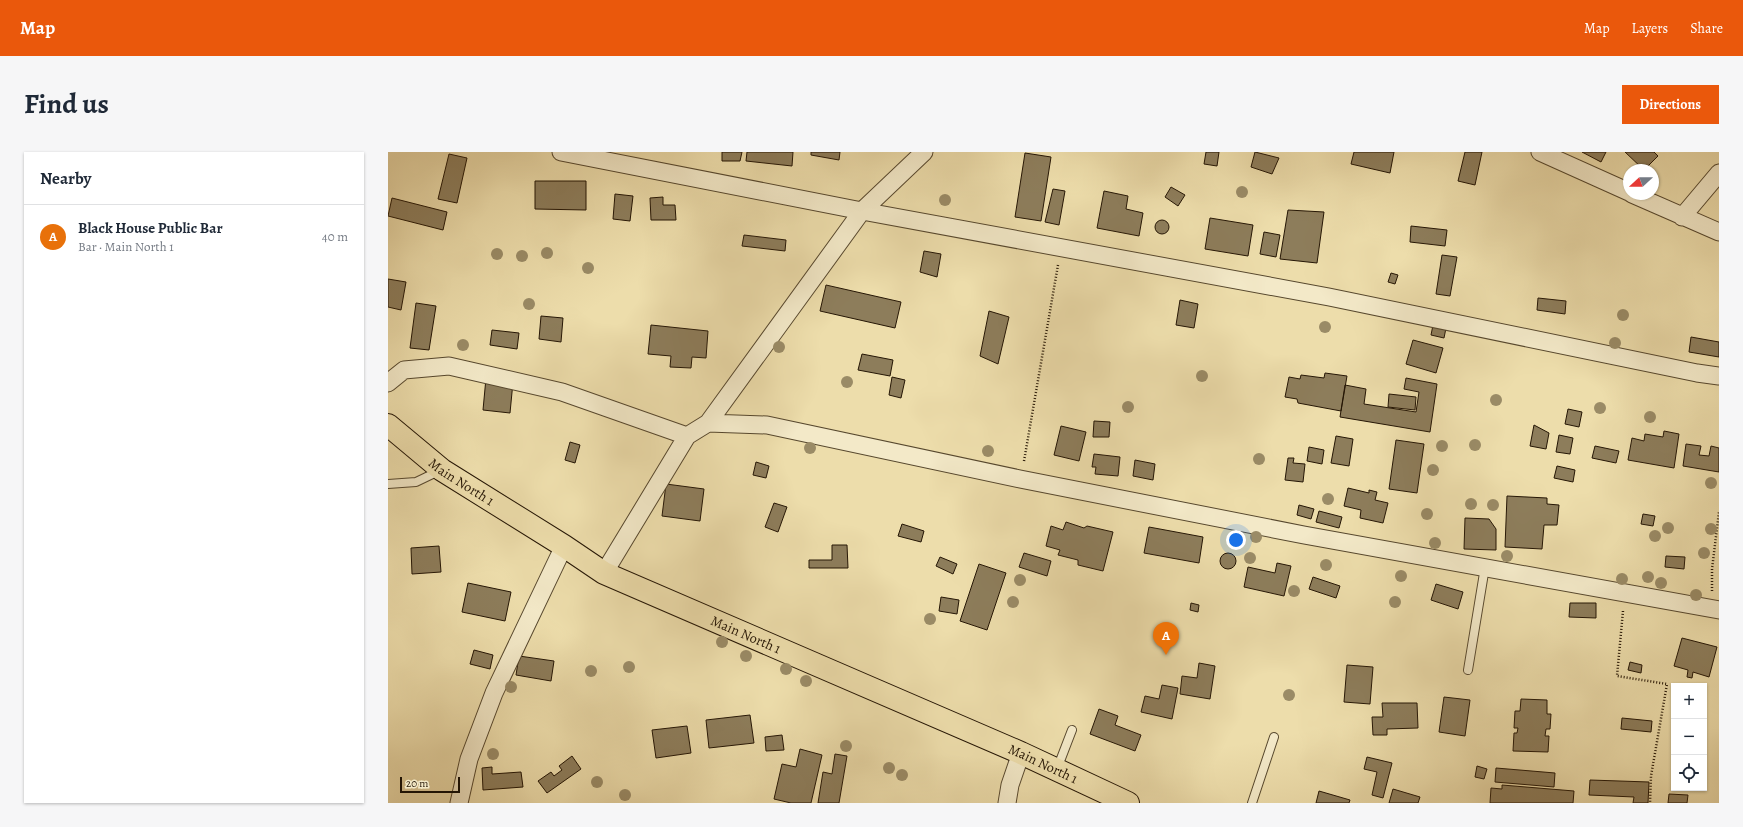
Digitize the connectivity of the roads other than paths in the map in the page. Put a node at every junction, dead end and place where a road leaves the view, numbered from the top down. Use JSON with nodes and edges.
{"nodes":[{"id":1,"x":562,"y":152,"type":"edge"},
{"id":2,"x":924,"y":152,"type":"edge"},
{"id":3,"x":1540,"y":152,"type":"edge"},
{"id":4,"x":1719,"y":173,"type":"edge"},
{"id":5,"x":1623,"y":189,"type":"edge"},
{"id":6,"x":1645,"y":200,"type":"edge"},
{"id":7,"x":862,"y":211,"type":"junction"},
{"id":8,"x":1682,"y":217,"type":"junction"},
{"id":9,"x":1719,"y":232,"type":"edge"},
{"id":10,"x":1719,"y":376,"type":"edge"},
{"id":11,"x":388,"y":383,"type":"edge"},
{"id":12,"x":708,"y":423,"type":"junction"},
{"id":13,"x":388,"y":425,"type":"edge"},
{"id":14,"x":687,"y":436,"type":"junction"},
{"id":15,"x":442,"y":470,"type":"junction"},
{"id":16,"x":388,"y":484,"type":"edge"},
{"id":17,"x":564,"y":546,"type":"junction"},
{"id":18,"x":1485,"y":567,"type":"junction"},
{"id":19,"x":604,"y":573,"type":"junction"},
{"id":20,"x":1715,"y":608,"type":"edge"},
{"id":21,"x":1468,"y":670,"type":"dead end"},
{"id":22,"x":1072,"y":730,"type":"dead end"},
{"id":23,"x":1274,"y":737,"type":"dead end"},
{"id":24,"x":1021,"y":753,"type":"junction"},
{"id":25,"x":1056,"y":770,"type":"junction"},
{"id":26,"x":459,"y":803,"type":"edge"},
{"id":27,"x":1007,"y":803,"type":"edge"},
{"id":28,"x":1128,"y":803,"type":"edge"},
{"id":29,"x":1252,"y":803,"type":"edge"}],
"edges":[{"from":1,"to":7,"type":"street"},
{"from":2,"to":7,"type":"street"},
{"from":3,"to":5,"type":"street"},
{"from":4,"to":8,"type":"street"},
{"from":6,"to":8,"type":"street"},
{"from":7,"to":10,"type":"street"},
{"from":7,"to":12,"type":"street"},
{"from":8,"to":9,"type":"street"},
{"from":11,"to":14,"type":"street"},
{"from":12,"to":14,"type":"street"},
{"from":12,"to":18,"type":"street"},
{"from":13,"to":15,"type":"main road","name":"Main North 1"},
{"from":14,"to":19,"type":"street"},
{"from":15,"to":16,"type":"lane"},
{"from":15,"to":17,"type":"main road","name":"Main North 1"},
{"from":17,"to":19,"type":"main road","name":"Main North 1"},
{"from":17,"to":26,"type":"street"},
{"from":18,"to":20,"type":"street"},
{"from":18,"to":21,"type":"lane"},
{"from":19,"to":24,"type":"main road","name":"Main North 1"},
{"from":22,"to":25,"type":"lane"},
{"from":23,"to":29,"type":"lane"},
{"from":24,"to":25,"type":"main road","name":"Main North 1"},
{"from":24,"to":27,"type":"street"},
{"from":25,"to":28,"type":"main road","name":"Main North 1"}]}
